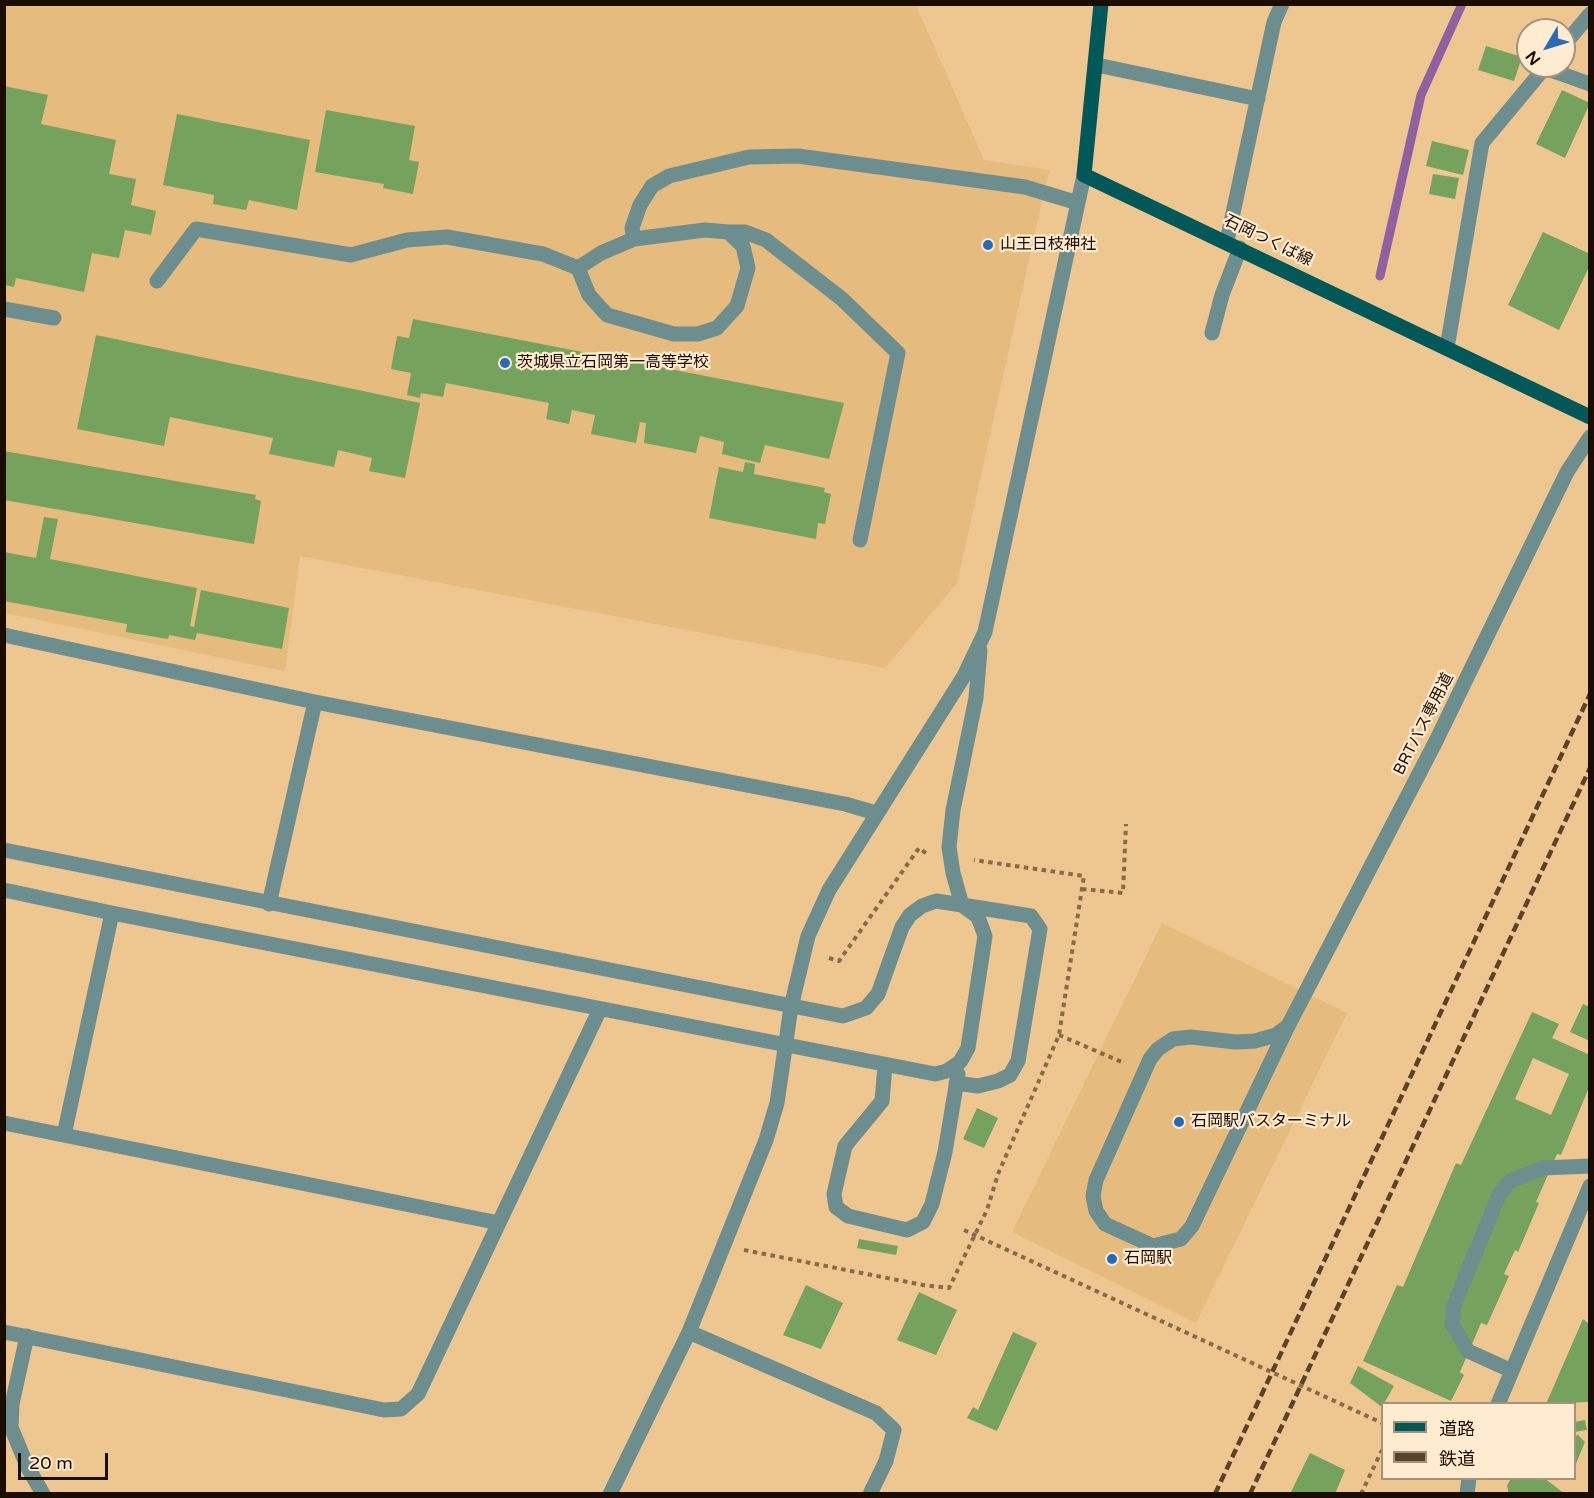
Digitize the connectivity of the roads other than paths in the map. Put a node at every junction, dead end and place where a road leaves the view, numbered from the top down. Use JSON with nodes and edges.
{"nodes":[{"id":1,"x":1101,"y":4,"type":"edge"},
{"id":2,"x":1282,"y":4,"type":"edge"},
{"id":3,"x":1590,"y":14,"type":"edge"},
{"id":4,"x":1576,"y":31,"type":"edge"},
{"id":5,"x":1097,"y":65,"type":"junction"},
{"id":6,"x":1537,"y":78,"type":"edge"},
{"id":7,"x":1574,"y":78,"type":"edge"},
{"id":8,"x":1590,"y":84,"type":"edge"},
{"id":9,"x":1258,"y":99,"type":"junction"},
{"id":10,"x":1084,"y":175,"type":"junction"},
{"id":11,"x":1078,"y":203,"type":"junction"},
{"id":12,"x":728,"y":232,"type":"junction"},
{"id":13,"x":634,"y":239,"type":"junction"},
{"id":14,"x":1233,"y":244,"type":"junction"},
{"id":15,"x":578,"y":268,"type":"junction"},
{"id":16,"x":157,"y":280,"type":"dead end"},
{"id":17,"x":4,"y":309,"type":"edge"},
{"id":18,"x":54,"y":318,"type":"dead end"},
{"id":19,"x":1212,"y":333,"type":"dead end"},
{"id":20,"x":1447,"y":348,"type":"junction"},
{"id":21,"x":1590,"y":417,"type":"edge"},
{"id":22,"x":1590,"y":437,"type":"edge"},
{"id":23,"x":860,"y":540,"type":"dead end"},
{"id":24,"x":4,"y":635,"type":"edge"},
{"id":25,"x":981,"y":641,"type":"junction"},
{"id":26,"x":315,"y":702,"type":"junction"},
{"id":27,"x":876,"y":813,"type":"junction"},
{"id":28,"x":4,"y":850,"type":"edge"},
{"id":29,"x":4,"y":890,"type":"edge"},
{"id":30,"x":269,"y":904,"type":"junction"},
{"id":31,"x":962,"y":904,"type":"junction"},
{"id":32,"x":112,"y":913,"type":"junction"},
{"id":33,"x":791,"y":1007,"type":"junction"},
{"id":34,"x":600,"y":1009,"type":"junction"},
{"id":35,"x":1288,"y":1026,"type":"junction"},
{"id":36,"x":785,"y":1045,"type":"junction"},
{"id":37,"x":960,"y":1062,"type":"junction"},
{"id":38,"x":885,"y":1066,"type":"junction"},
{"id":39,"x":956,"y":1083,"type":"junction"},
{"id":40,"x":4,"y":1123,"type":"edge"},
{"id":41,"x":64,"y":1135,"type":"junction"},
{"id":42,"x":1590,"y":1166,"type":"edge"},
{"id":43,"x":1590,"y":1186,"type":"edge"},
{"id":44,"x":499,"y":1223,"type":"junction"},
{"id":45,"x":4,"y":1332,"type":"edge"},
{"id":46,"x":689,"y":1332,"type":"junction"},
{"id":47,"x":27,"y":1336,"type":"junction"},
{"id":48,"x":1512,"y":1371,"type":"junction"},
{"id":49,"x":1499,"y":1402,"type":"edge"},
{"id":50,"x":43,"y":1494,"type":"edge"},
{"id":51,"x":610,"y":1494,"type":"edge"},
{"id":52,"x":870,"y":1494,"type":"edge"}],
"edges":[{"from":1,"to":5,"type":"main road"},
{"from":2,"to":9,"type":"street"},
{"from":3,"to":4,"type":"street"},
{"from":5,"to":9,"type":"street"},
{"from":5,"to":10,"type":"main road"},
{"from":6,"to":20,"type":"street"},
{"from":7,"to":8,"type":"street"},
{"from":9,"to":14,"type":"street"},
{"from":10,"to":11,"type":"street"},
{"from":10,"to":14,"type":"main road","name":"石岡つくば線"},
{"from":11,"to":13,"type":"street"},
{"from":11,"to":25,"type":"street"},
{"from":12,"to":13,"type":"street"},
{"from":12,"to":15,"type":"street"},
{"from":12,"to":23,"type":"street"},
{"from":13,"to":15,"type":"street"},
{"from":14,"to":19,"type":"street"},
{"from":14,"to":20,"type":"main road","name":"石岡つくば線"},
{"from":15,"to":16,"type":"street"},
{"from":17,"to":18,"type":"street"},
{"from":20,"to":21,"type":"main road","name":"石岡つくば線"},
{"from":22,"to":35,"type":"street","name":"BRTバス専用道"},
{"from":24,"to":26,"type":"street"},
{"from":25,"to":27,"type":"street"},
{"from":25,"to":31,"type":"street"},
{"from":26,"to":27,"type":"street"},
{"from":26,"to":30,"type":"street"},
{"from":27,"to":33,"type":"street"},
{"from":28,"to":30,"type":"street"},
{"from":29,"to":32,"type":"street"},
{"from":30,"to":33,"type":"street"},
{"from":31,"to":33,"type":"street"},
{"from":31,"to":37,"type":"street"},
{"from":31,"to":39,"type":"street"},
{"from":32,"to":34,"type":"street"},
{"from":32,"to":41,"type":"street"},
{"from":33,"to":36,"type":"street"},
{"from":34,"to":36,"type":"street"},
{"from":34,"to":44,"type":"street"},
{"from":35,"to":35,"type":"street","name":"BRTバス専用道"},
{"from":36,"to":38,"type":"street"},
{"from":36,"to":46,"type":"street"},
{"from":37,"to":38,"type":"street"},
{"from":37,"to":39,"type":"street"},
{"from":38,"to":39,"type":"street"},
{"from":40,"to":41,"type":"street"},
{"from":41,"to":44,"type":"street"},
{"from":42,"to":48,"type":"street"},
{"from":43,"to":48,"type":"street"},
{"from":44,"to":47,"type":"street"},
{"from":45,"to":47,"type":"street"},
{"from":46,"to":51,"type":"street"},
{"from":46,"to":52,"type":"street"},
{"from":47,"to":50,"type":"street"},
{"from":48,"to":49,"type":"street"}]}
